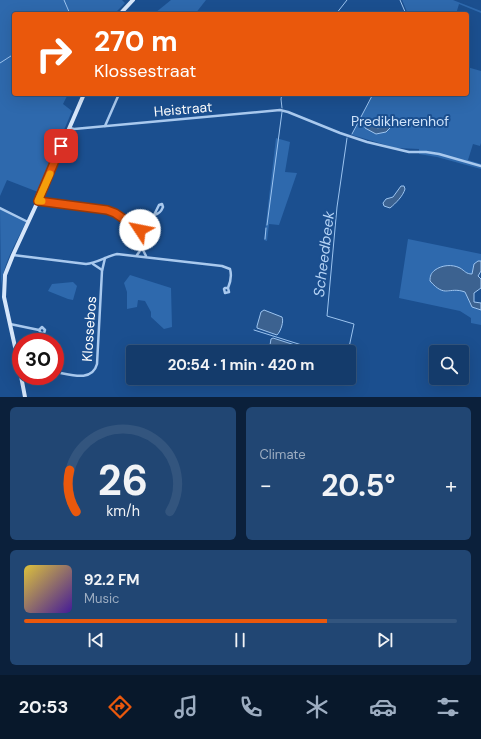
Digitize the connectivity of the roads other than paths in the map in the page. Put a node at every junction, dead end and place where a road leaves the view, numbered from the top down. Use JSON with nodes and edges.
{"nodes":[{"id":1,"x":132,"y":0,"type":"edge"},
{"id":2,"x":122,"y":12,"type":"edge"},
{"id":3,"x":83,"y":96,"type":"edge"},
{"id":4,"x":118,"y":96,"type":"edge"},
{"id":5,"x":105,"y":127,"type":"junction"},
{"id":6,"x":69,"y":128,"type":"junction"},
{"id":7,"x":481,"y":166,"type":"edge"},
{"id":8,"x":38,"y":201,"type":"junction"},
{"id":9,"x":0,"y":208,"type":"edge"},
{"id":10,"x":154,"y":215,"type":"dead end"},
{"id":11,"x":29,"y":222,"type":"junction"},
{"id":12,"x":142,"y":233,"type":"junction"},
{"id":13,"x":142,"y":248,"type":"junction"},
{"id":14,"x":13,"y":255,"type":"junction"},
{"id":15,"x":137,"y":255,"type":"junction"},
{"id":16,"x":146,"y":256,"type":"junction"},
{"id":17,"x":105,"y":258,"type":"junction"},
{"id":18,"x":92,"y":264,"type":"junction"},
{"id":19,"x":102,"y":271,"type":"junction"},
{"id":20,"x":228,"y":288,"type":"dead end"},
{"id":21,"x":10,"y":324,"type":"junction"},
{"id":22,"x":39,"y":330,"type":"dead end"},
{"id":23,"x":12,"y":333,"type":"edge"},
{"id":24,"x":64,"y":373,"type":"edge"},
{"id":25,"x":23,"y":385,"type":"edge"},
{"id":26,"x":25,"y":397,"type":"edge"}],
"edges":[{"from":1,"to":2,"type":"street"},
{"from":3,"to":6,"type":"street"},
{"from":4,"to":5,"type":"street"},
{"from":5,"to":6,"type":"street","name":"Heistraat"},
{"from":5,"to":7,"type":"street","name":"Heistraat"},
{"from":6,"to":8,"type":"street"},
{"from":8,"to":11,"type":"street"},
{"from":8,"to":12,"type":"street"},
{"from":9,"to":11,"type":"street"},
{"from":10,"to":12,"type":"street"},
{"from":11,"to":14,"type":"street"},
{"from":12,"to":13,"type":"street"},
{"from":13,"to":15,"type":"street"},
{"from":13,"to":16,"type":"street"},
{"from":14,"to":18,"type":"street"},
{"from":14,"to":21,"type":"street"},
{"from":15,"to":16,"type":"street"},
{"from":15,"to":17,"type":"street"},
{"from":16,"to":20,"type":"street"},
{"from":17,"to":18,"type":"street"},
{"from":17,"to":19,"type":"street","name":"Klossebos"},
{"from":18,"to":19,"type":"street"},
{"from":19,"to":24,"type":"street","name":"Klossebos"},
{"from":21,"to":22,"type":"street"},
{"from":21,"to":23,"type":"street"},
{"from":25,"to":26,"type":"street"}]}
